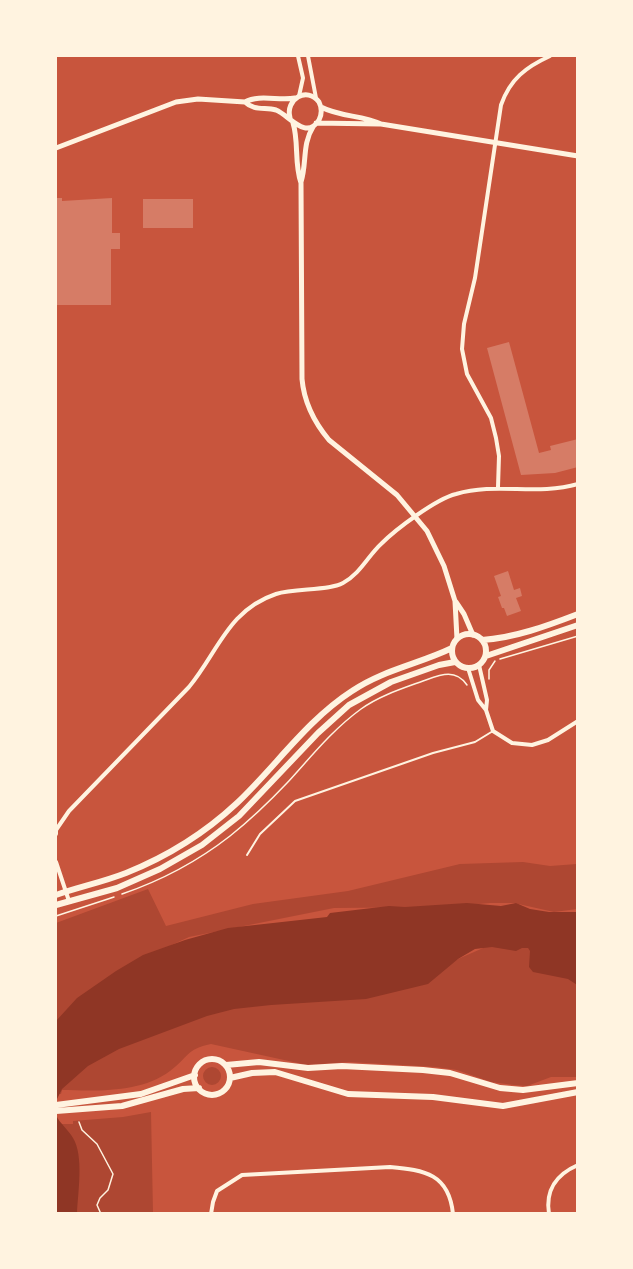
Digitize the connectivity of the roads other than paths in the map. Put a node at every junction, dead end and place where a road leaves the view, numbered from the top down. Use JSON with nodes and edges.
{"nodes":[{"id":1,"x":298,"y":56,"type":"edge"},
{"id":2,"x":308,"y":56,"type":"edge"},
{"id":3,"x":550,"y":56,"type":"edge"},
{"id":4,"x":297,"y":97,"type":"junction"},
{"id":5,"x":316,"y":98,"type":"junction"},
{"id":6,"x":246,"y":102,"type":"junction"},
{"id":7,"x":321,"y":107,"type":"junction"},
{"id":8,"x":291,"y":121,"type":"junction"},
{"id":9,"x":381,"y":124,"type":"junction"},
{"id":10,"x":315,"y":125,"type":"junction"},
{"id":11,"x":495,"y":142,"type":"junction"},
{"id":12,"x":56,"y":148,"type":"edge"},
{"id":13,"x":578,"y":156,"type":"edge"},
{"id":14,"x":301,"y":183,"type":"junction"},
{"id":15,"x":578,"y":484,"type":"edge"},
{"id":16,"x":498,"y":487,"type":"junction"},
{"id":17,"x":417,"y":517,"type":"junction"},
{"id":18,"x":455,"y":601,"type":"junction"},
{"id":19,"x":578,"y":614,"type":"edge"},
{"id":20,"x":578,"y":625,"type":"edge"},
{"id":21,"x":473,"y":635,"type":"junction"},
{"id":22,"x":457,"y":639,"type":"junction"},
{"id":23,"x":482,"y":640,"type":"junction"},
{"id":24,"x":452,"y":648,"type":"junction"},
{"id":25,"x":486,"y":656,"type":"junction"},
{"id":26,"x":455,"y":662,"type":"junction"},
{"id":27,"x":479,"y":665,"type":"junction"},
{"id":28,"x":468,"y":668,"type":"junction"},
{"id":29,"x":486,"y":710,"type":"junction"},
{"id":30,"x":578,"y":721,"type":"edge"},
{"id":31,"x":493,"y":730,"type":"junction"},
{"id":32,"x":56,"y":831,"type":"edge"},
{"id":33,"x":247,"y":855,"type":"dead end"},
{"id":34,"x":56,"y":862,"type":"edge"},
{"id":35,"x":66,"y":891,"type":"junction"},
{"id":36,"x":56,"y":895,"type":"edge"},
{"id":37,"x":69,"y":901,"type":"junction"},
{"id":38,"x":56,"y":905,"type":"edge"},
{"id":39,"x":226,"y":1065,"type":"junction"},
{"id":40,"x":195,"y":1075,"type":"junction"},
{"id":41,"x":230,"y":1078,"type":"junction"},
{"id":42,"x":578,"y":1083,"type":"edge"},
{"id":43,"x":199,"y":1088,"type":"junction"},
{"id":44,"x":578,"y":1092,"type":"edge"},
{"id":45,"x":56,"y":1105,"type":"edge"},
{"id":46,"x":56,"y":1111,"type":"edge"},
{"id":47,"x":578,"y":1165,"type":"edge"},
{"id":48,"x":211,"y":1214,"type":"edge"},
{"id":49,"x":453,"y":1214,"type":"edge"},
{"id":50,"x":549,"y":1214,"type":"edge"}],
"edges":[{"from":1,"to":4,"type":"street"},
{"from":2,"to":5,"type":"street"},
{"from":3,"to":11,"type":"street"},
{"from":4,"to":5,"type":"street"},
{"from":4,"to":6,"type":"street"},
{"from":4,"to":8,"type":"street"},
{"from":5,"to":7,"type":"street"},
{"from":6,"to":8,"type":"street"},
{"from":6,"to":12,"type":"street"},
{"from":7,"to":9,"type":"street"},
{"from":7,"to":10,"type":"street"},
{"from":8,"to":10,"type":"street"},
{"from":8,"to":14,"type":"street"},
{"from":9,"to":10,"type":"street"},
{"from":9,"to":11,"type":"street"},
{"from":10,"to":14,"type":"street"},
{"from":11,"to":13,"type":"street"},
{"from":11,"to":16,"type":"street"},
{"from":14,"to":17,"type":"street"},
{"from":15,"to":16,"type":"street"},
{"from":16,"to":17,"type":"street"},
{"from":17,"to":18,"type":"street"},
{"from":17,"to":32,"type":"street"},
{"from":18,"to":21,"type":"street"},
{"from":18,"to":22,"type":"street"},
{"from":19,"to":23,"type":"main road"},
{"from":20,"to":25,"type":"main road"},
{"from":21,"to":22,"type":"main road"},
{"from":21,"to":23,"type":"main road"},
{"from":22,"to":24,"type":"main road"},
{"from":23,"to":25,"type":"main road"},
{"from":24,"to":26,"type":"main road"},
{"from":24,"to":35,"type":"main road"},
{"from":25,"to":27,"type":"main road"},
{"from":26,"to":28,"type":"main road"},
{"from":26,"to":37,"type":"main road"},
{"from":27,"to":28,"type":"main road"},
{"from":27,"to":29,"type":"street"},
{"from":28,"to":29,"type":"street"},
{"from":29,"to":31,"type":"street"},
{"from":30,"to":31,"type":"street"},
{"from":31,"to":33,"type":"lane"},
{"from":34,"to":35,"type":"street"},
{"from":35,"to":36,"type":"main road"},
{"from":35,"to":37,"type":"street"},
{"from":37,"to":38,"type":"main road"},
{"from":39,"to":40,"type":"main road"},
{"from":39,"to":41,"type":"main road"},
{"from":39,"to":42,"type":"main road"},
{"from":40,"to":43,"type":"main road"},
{"from":40,"to":45,"type":"main road"},
{"from":41,"to":43,"type":"main road"},
{"from":41,"to":44,"type":"main road"},
{"from":43,"to":46,"type":"main road"},
{"from":47,"to":50,"type":"street"},
{"from":48,"to":49,"type":"street"}]}
